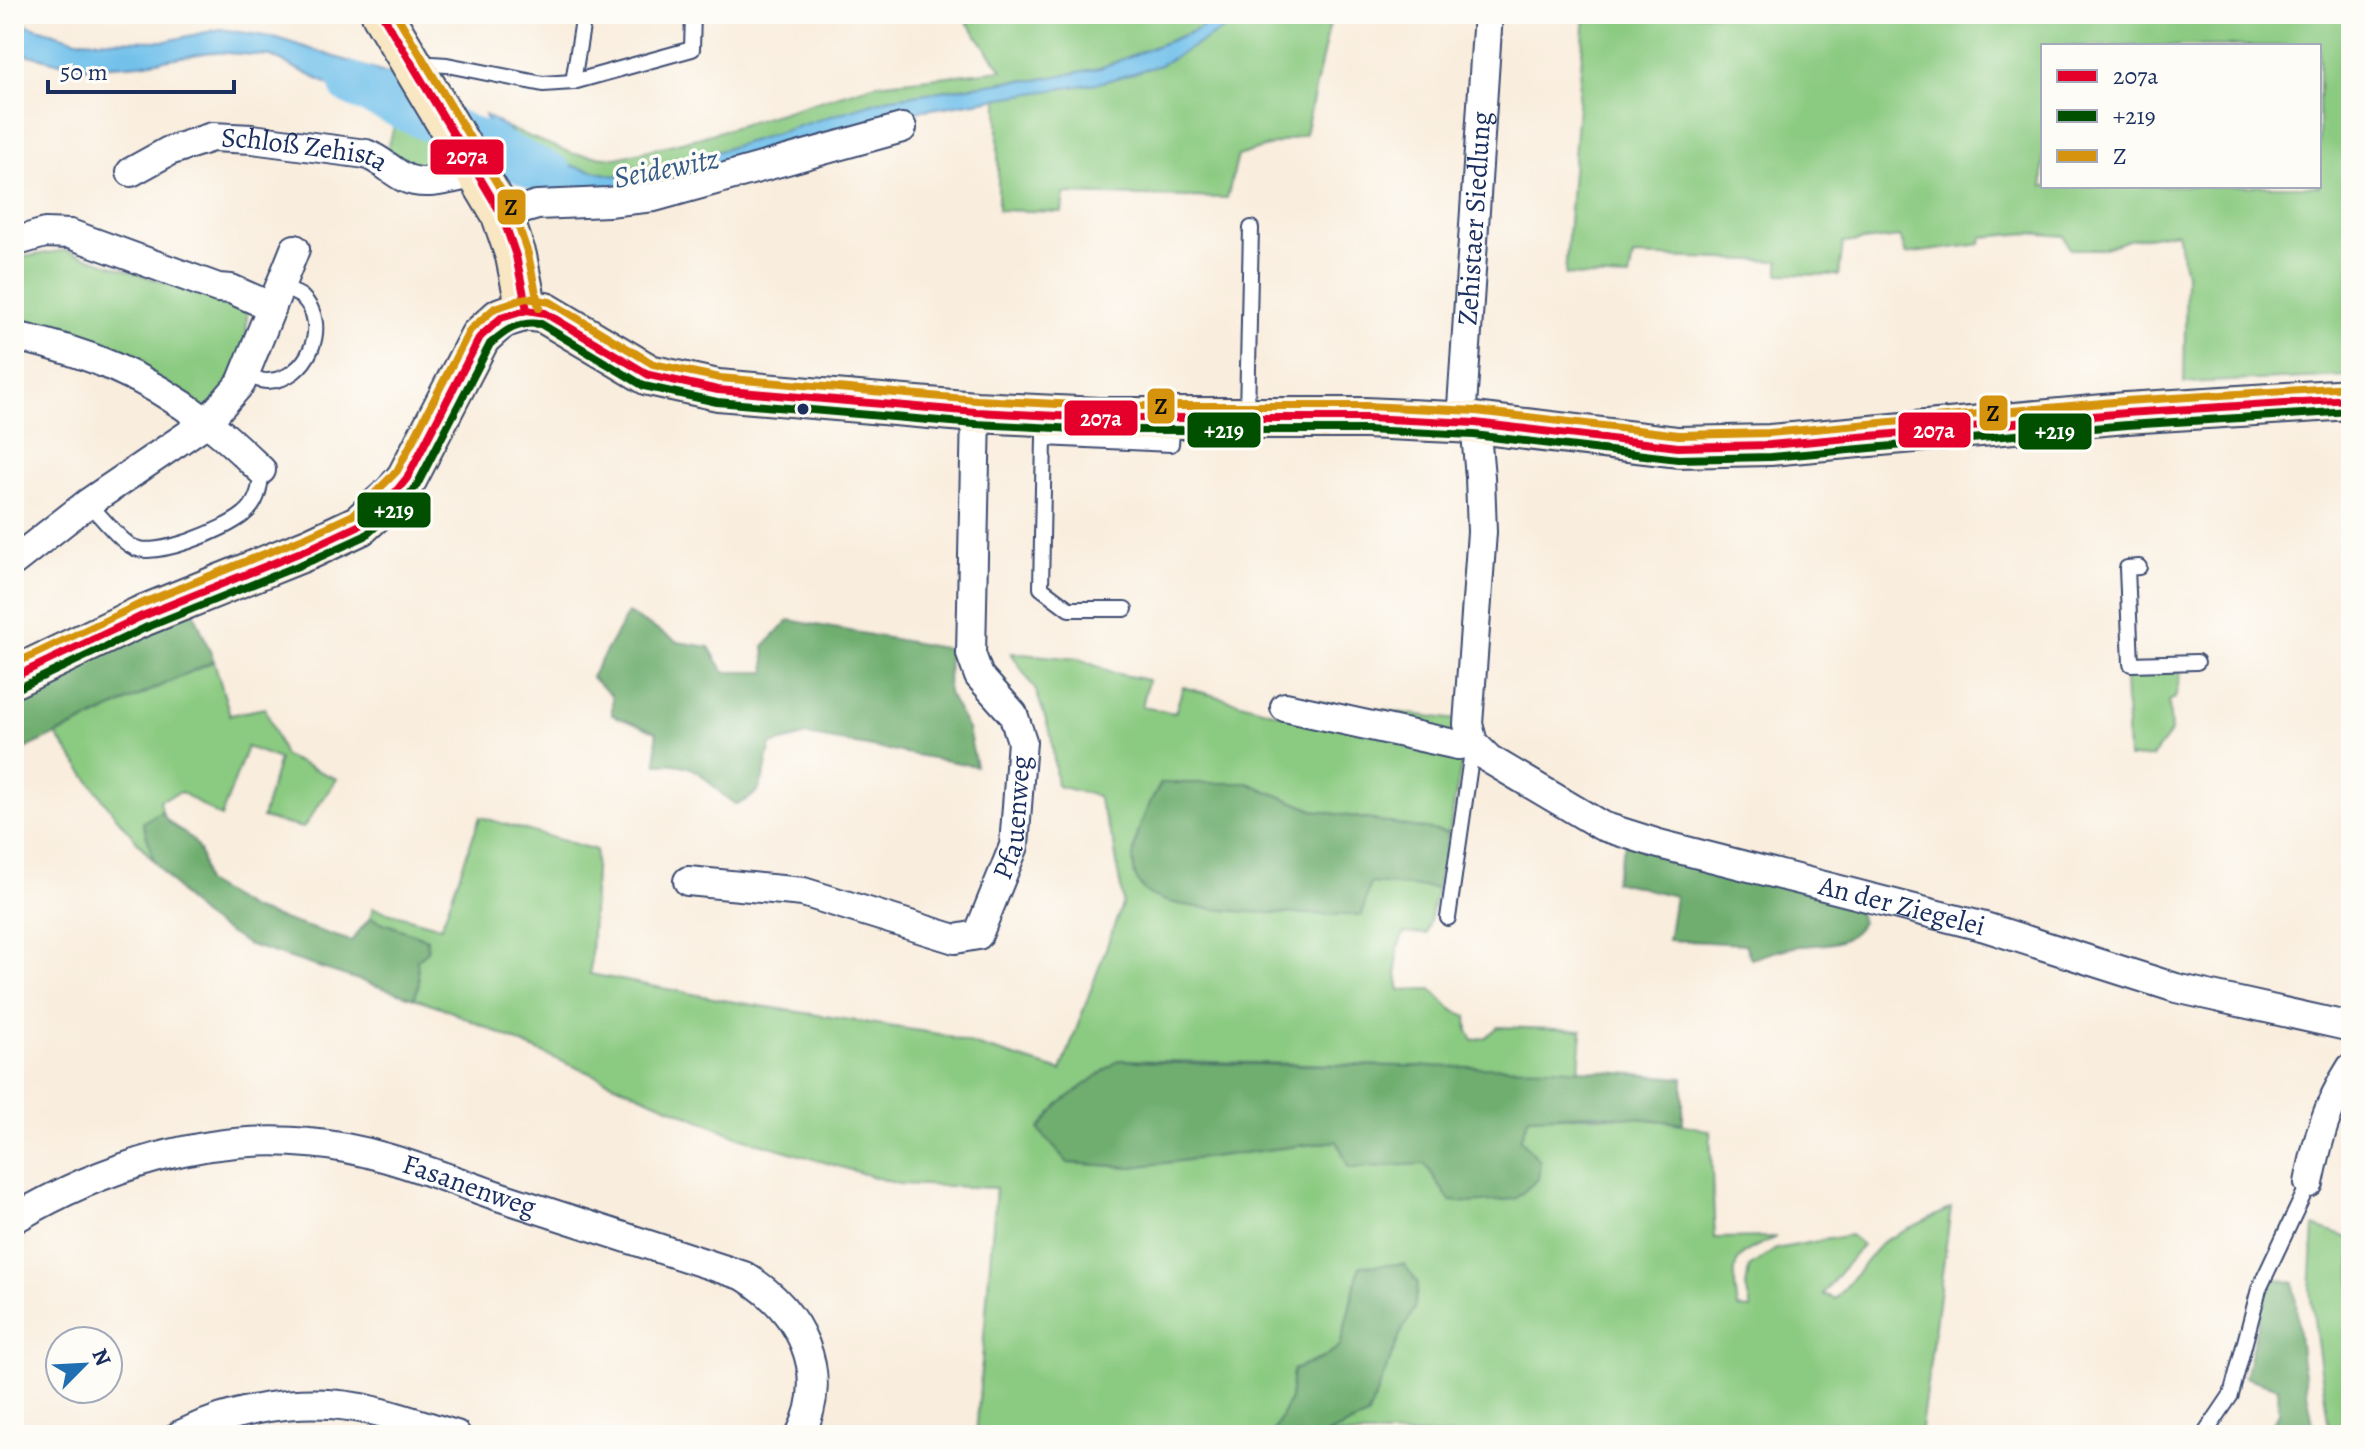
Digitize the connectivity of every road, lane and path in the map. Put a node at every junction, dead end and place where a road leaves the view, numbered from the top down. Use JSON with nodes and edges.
{"nodes":[{"id":1,"x":382,"y":14,"type":"edge"},
{"id":2,"x":584,"y":14,"type":"edge"},
{"id":3,"x":693,"y":14,"type":"edge"},
{"id":4,"x":1488,"y":14,"type":"edge"},
{"id":5,"x":417,"y":72,"type":"junction"},
{"id":6,"x":573,"y":82,"type":"junction"},
{"id":7,"x":902,"y":128,"type":"dead end"},
{"id":8,"x":471,"y":163,"type":"junction"},
{"id":9,"x":131,"y":172,"type":"dead end"},
{"id":10,"x":502,"y":215,"type":"junction"},
{"id":11,"x":1251,"y":228,"type":"dead end"},
{"id":12,"x":14,"y":242,"type":"edge"},
{"id":13,"x":295,"y":249,"type":"dead end"},
{"id":14,"x":276,"y":297,"type":"junction"},
{"id":15,"x":527,"y":310,"type":"junction"},
{"id":16,"x":14,"y":336,"type":"edge"},
{"id":17,"x":245,"y":374,"type":"junction"},
{"id":18,"x":2351,"y":399,"type":"edge"},
{"id":19,"x":976,"y":412,"type":"junction"},
{"id":20,"x":1246,"y":418,"type":"junction"},
{"id":21,"x":207,"y":422,"type":"junction"},
{"id":22,"x":1468,"y":422,"type":"junction"},
{"id":23,"x":1044,"y":426,"type":"junction"},
{"id":24,"x":261,"y":470,"type":"joint"},
{"id":25,"x":88,"y":503,"type":"junction"},
{"id":26,"x":14,"y":561,"type":"edge"},
{"id":27,"x":2139,"y":567,"type":"dead end"},
{"id":28,"x":1125,"y":609,"type":"dead end"},
{"id":29,"x":2197,"y":662,"type":"dead end"},
{"id":30,"x":14,"y":677,"type":"edge"},
{"id":31,"x":1285,"y":707,"type":"dead end"},
{"id":32,"x":1473,"y":743,"type":"junction"},
{"id":33,"x":688,"y":881,"type":"dead end"},
{"id":34,"x":1448,"y":918,"type":"dead end"},
{"id":35,"x":2351,"y":1027,"type":"edge"},
{"id":36,"x":2351,"y":1068,"type":"edge"},
{"id":37,"x":2309,"y":1183,"type":"joint"},
{"id":38,"x":14,"y":1219,"type":"edge"},
{"id":39,"x":180,"y":1435,"type":"edge"},
{"id":40,"x":456,"y":1435,"type":"edge"},
{"id":41,"x":800,"y":1435,"type":"edge"},
{"id":42,"x":2205,"y":1435,"type":"edge"}],
"edges":[{"from":1,"to":5,"type":"main road"},
{"from":2,"to":6,"type":"lane"},
{"from":3,"to":6,"type":"lane"},
{"from":4,"to":22,"type":"street","name":"Zehistaer Siedlung"},
{"from":5,"to":6,"type":"lane"},
{"from":5,"to":8,"type":"main road"},
{"from":7,"to":10,"type":"street"},
{"from":8,"to":9,"type":"street","name":"Schloß Zehista"},
{"from":8,"to":10,"type":"main road"},
{"from":10,"to":15,"type":"main road"},
{"from":11,"to":20,"type":"lane"},
{"from":12,"to":14,"type":"street"},
{"from":13,"to":14,"type":"street"},
{"from":14,"to":17,"type":"street"},
{"from":14,"to":17,"type":"lane"},
{"from":15,"to":19,"type":"main road"},
{"from":15,"to":30,"type":"main road"},
{"from":16,"to":21,"type":"street"},
{"from":17,"to":21,"type":"street"},
{"from":18,"to":22,"type":"main road"},
{"from":19,"to":23,"type":"main road"},
{"from":19,"to":33,"type":"street","name":"Pfauenweg"},
{"from":20,"to":22,"type":"main road"},
{"from":20,"to":23,"type":"main road"},
{"from":21,"to":24,"type":"street"},
{"from":21,"to":25,"type":"street"},
{"from":22,"to":32,"type":"street"},
{"from":23,"to":28,"type":"lane"},
{"from":24,"to":25,"type":"lane"},
{"from":25,"to":26,"type":"street"},
{"from":27,"to":29,"type":"lane"},
{"from":31,"to":32,"type":"street"},
{"from":32,"to":34,"type":"lane"},
{"from":32,"to":35,"type":"street","name":"An der Ziegelei"},
{"from":36,"to":37,"type":"street"},
{"from":37,"to":42,"type":"lane"},
{"from":38,"to":41,"type":"street","name":"Fasanenweg"},
{"from":39,"to":40,"type":"street"}]}
